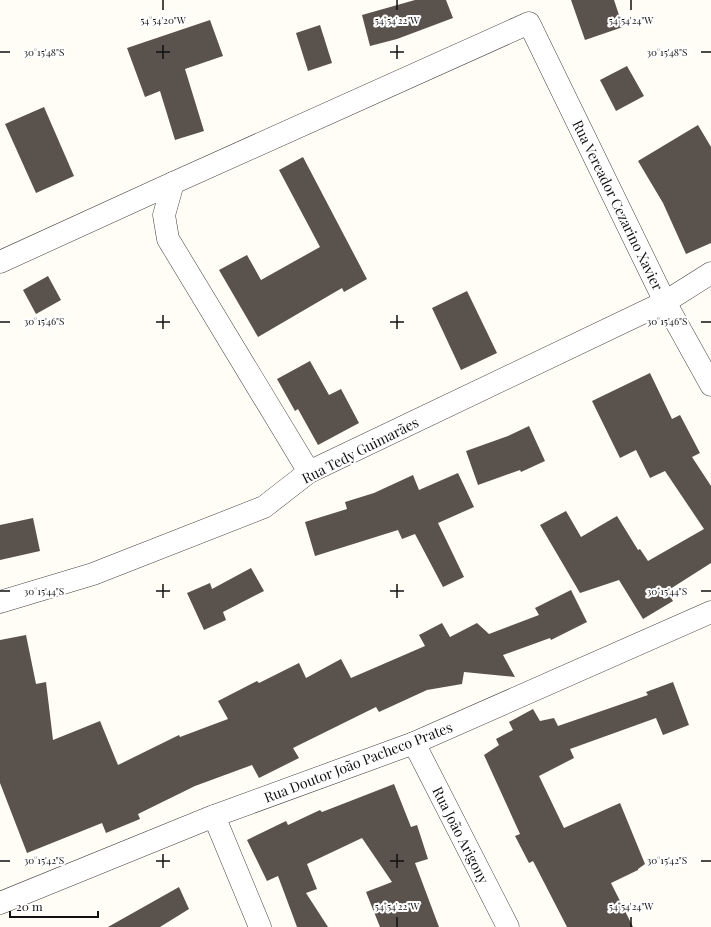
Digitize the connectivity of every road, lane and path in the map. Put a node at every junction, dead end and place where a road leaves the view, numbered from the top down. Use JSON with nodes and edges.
{"nodes":[{"id":1,"x":173,"y":183,"type":"junction"},
{"id":2,"x":0,"y":262,"type":"edge"},
{"id":3,"x":711,"y":273,"type":"edge"},
{"id":4,"x":665,"y":302,"type":"junction"},
{"id":5,"x":711,"y":385,"type":"edge"},
{"id":6,"x":310,"y":472,"type":"junction"},
{"id":7,"x":0,"y":602,"type":"edge"},
{"id":8,"x":711,"y":612,"type":"edge"},
{"id":9,"x":414,"y":743,"type":"junction"},
{"id":10,"x":214,"y":816,"type":"junction"},
{"id":11,"x":0,"y":903,"type":"edge"},
{"id":12,"x":260,"y":927,"type":"edge"},
{"id":13,"x":508,"y":927,"type":"edge"}],
"edges":[{"from":1,"to":2,"type":"street"},
{"from":1,"to":4,"type":"street","name":"Rua Vereador Cezarino Xavier"},
{"from":1,"to":6,"type":"street"},
{"from":3,"to":4,"type":"street","name":"Rua Tedy Guimarães"},
{"from":4,"to":5,"type":"street","name":"Rua Vereador Cezarino Xavier"},
{"from":4,"to":6,"type":"street","name":"Rua Tedy Guimarães"},
{"from":6,"to":7,"type":"street","name":"Rua Tedy Guimarães"},
{"from":8,"to":9,"type":"street","name":"Rua Doutor João Pacheco Prates"},
{"from":9,"to":10,"type":"street","name":"Rua Doutor João Pacheco Prates"},
{"from":9,"to":13,"type":"street","name":"Rua João Arigony"},
{"from":10,"to":11,"type":"street","name":"Rua Doutor João Pacheco Prates"},
{"from":10,"to":12,"type":"street"}]}
